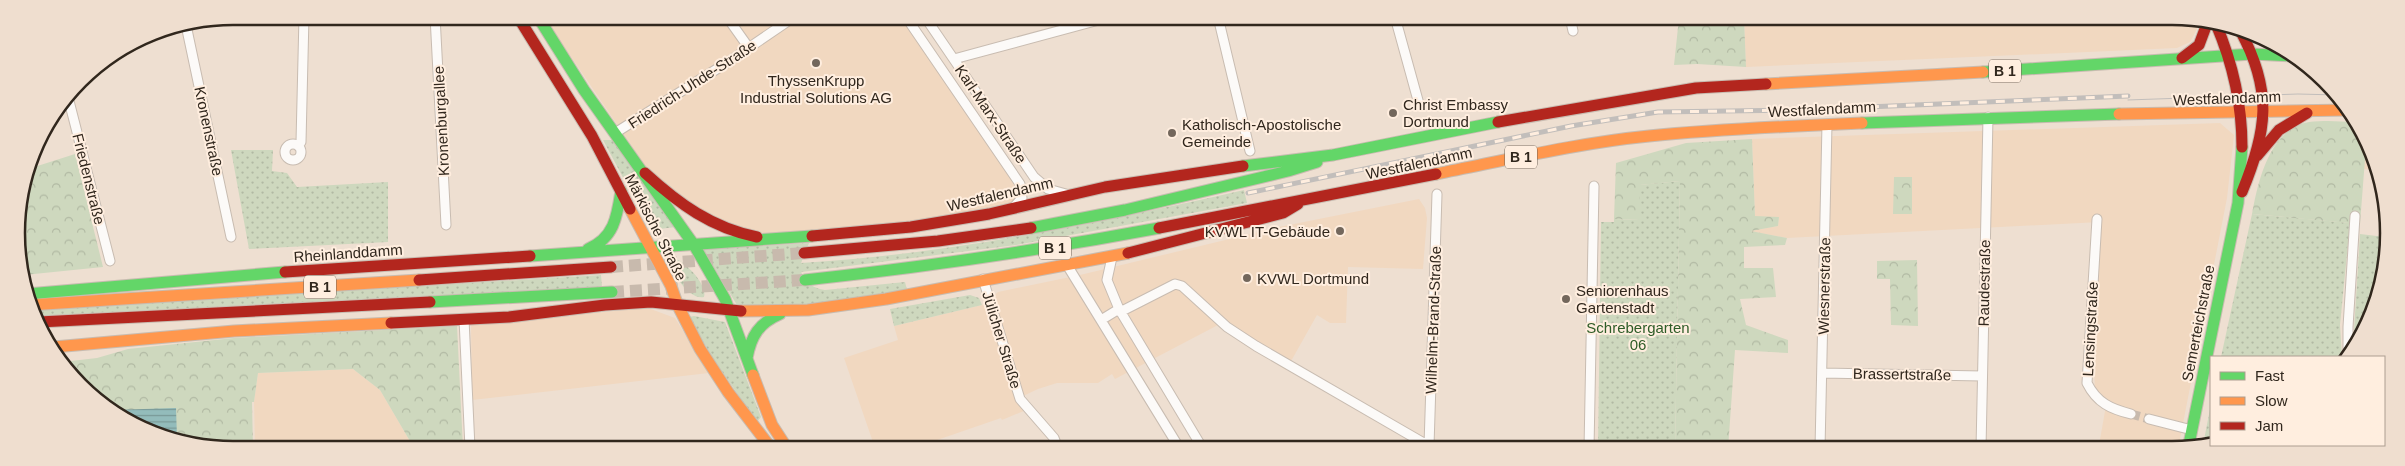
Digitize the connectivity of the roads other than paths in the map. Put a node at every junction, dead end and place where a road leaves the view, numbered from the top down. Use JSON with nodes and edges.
{"nodes":[{"id":1,"x":304,"y":25,"type":"edge"},
{"id":2,"x":435,"y":25,"type":"edge"},
{"id":3,"x":524,"y":25,"type":"edge"},
{"id":4,"x":544,"y":25,"type":"edge"},
{"id":5,"x":732,"y":25,"type":"edge"},
{"id":6,"x":782,"y":25,"type":"edge"},
{"id":7,"x":911,"y":25,"type":"edge"},
{"id":8,"x":931,"y":25,"type":"edge"},
{"id":9,"x":1080,"y":25,"type":"edge"},
{"id":10,"x":1220,"y":25,"type":"edge"},
{"id":11,"x":1397,"y":25,"type":"edge"},
{"id":12,"x":1572,"y":25,"type":"edge"},
{"id":13,"x":2205,"y":28,"type":"edge"},
{"id":14,"x":187,"y":30,"type":"edge"},
{"id":15,"x":2219,"y":30,"type":"edge"},
{"id":16,"x":1573,"y":31,"type":"dead end"},
{"id":17,"x":2244,"y":38,"type":"edge"},
{"id":18,"x":748,"y":48,"type":"junction"},
{"id":19,"x":2252,"y":54,"type":"junction"},
{"id":20,"x":2230,"y":55,"type":"junction"},
{"id":21,"x":2280,"y":55,"type":"edge"},
{"id":22,"x":2182,"y":58,"type":"junction"},
{"id":23,"x":954,"y":59,"type":"junction"},
{"id":24,"x":70,"y":104,"type":"edge"},
{"id":25,"x":1419,"y":104,"type":"dead end"},
{"id":26,"x":2316,"y":110,"type":"junction"},
{"id":27,"x":2340,"y":110,"type":"edge"},
{"id":28,"x":2264,"y":111,"type":"junction"},
{"id":29,"x":2241,"y":112,"type":"junction"},
{"id":30,"x":1988,"y":117,"type":"junction"},
{"id":31,"x":1827,"y":124,"type":"junction"},
{"id":32,"x":615,"y":133,"type":"junction"},
{"id":33,"x":592,"y":136,"type":"junction"},
{"id":34,"x":298,"y":146,"type":"dead end"},
{"id":35,"x":1250,"y":151,"type":"dead end"},
{"id":36,"x":1333,"y":155,"type":"junction"},
{"id":37,"x":2257,"y":156,"type":"junction"},
{"id":38,"x":644,"y":173,"type":"junction"},
{"id":39,"x":1594,"y":186,"type":"dead end"},
{"id":40,"x":621,"y":191,"type":"junction"},
{"id":41,"x":1068,"y":194,"type":"junction"},
{"id":42,"x":1437,"y":194,"type":"dead end"},
{"id":43,"x":1303,"y":201,"type":"junction"},
{"id":44,"x":2238,"y":203,"type":"junction"},
{"id":45,"x":1014,"y":208,"type":"junction"},
{"id":46,"x":2355,"y":216,"type":"dead end"},
{"id":47,"x":2097,"y":219,"type":"dead end"},
{"id":48,"x":446,"y":225,"type":"dead end"},
{"id":49,"x":231,"y":237,"type":"dead end"},
{"id":50,"x":774,"y":240,"type":"junction"},
{"id":51,"x":694,"y":245,"type":"junction"},
{"id":52,"x":672,"y":246,"type":"joint"},
{"id":53,"x":649,"y":248,"type":"junction"},
{"id":54,"x":804,"y":253,"type":"tunnel mouth"},
{"id":55,"x":566,"y":254,"type":"junction"},
{"id":56,"x":1112,"y":257,"type":"junction"},
{"id":57,"x":110,"y":261,"type":"dead end"},
{"id":58,"x":1067,"y":265,"type":"junction"},
{"id":59,"x":611,"y":267,"type":"tunnel mouth"},
{"id":60,"x":983,"y":279,"type":"junction"},
{"id":61,"x":805,"y":280,"type":"tunnel mouth"},
{"id":62,"x":612,"y":292,"type":"tunnel mouth"},
{"id":63,"x":34,"y":293,"type":"edge"},
{"id":64,"x":675,"y":303,"type":"junction"},
{"id":65,"x":38,"y":304,"type":"edge"},
{"id":66,"x":728,"y":310,"type":"junction"},
{"id":67,"x":1120,"y":310,"type":"junction"},
{"id":68,"x":787,"y":312,"type":"junction"},
{"id":69,"x":464,"y":319,"type":"junction"},
{"id":70,"x":1101,"y":320,"type":"junction"},
{"id":71,"x":45,"y":322,"type":"edge"},
{"id":72,"x":2348,"y":344,"type":"edge"},
{"id":73,"x":59,"y":348,"type":"edge"},
{"id":74,"x":747,"y":358,"type":"junction"},
{"id":75,"x":1822,"y":373,"type":"junction"},
{"id":76,"x":1982,"y":376,"type":"junction"},
{"id":77,"x":2131,"y":414,"type":"tunnel mouth"},
{"id":78,"x":2149,"y":419,"type":"tunnel mouth"},
{"id":79,"x":2192,"y":430,"type":"junction"},
{"id":80,"x":2190,"y":440,"type":"edge"},
{"id":81,"x":470,"y":441,"type":"edge"},
{"id":82,"x":766,"y":441,"type":"edge"},
{"id":83,"x":782,"y":441,"type":"edge"},
{"id":84,"x":1055,"y":441,"type":"edge"},
{"id":85,"x":1175,"y":441,"type":"edge"},
{"id":86,"x":1198,"y":441,"type":"edge"},
{"id":87,"x":1419,"y":441,"type":"edge"},
{"id":88,"x":1431,"y":441,"type":"edge"},
{"id":89,"x":1589,"y":441,"type":"edge"},
{"id":90,"x":1820,"y":441,"type":"edge"},
{"id":91,"x":1981,"y":441,"type":"edge"}],
"edges":[{"from":1,"to":34,"type":"street"},
{"from":2,"to":48,"type":"street","name":"Kronenburgallee"},
{"from":3,"to":33,"type":"main road","name":"Märkische Straße"},
{"from":4,"to":32,"type":"main road","name":"Märkische Straße"},
{"from":5,"to":18,"type":"street"},
{"from":6,"to":18,"type":"street","name":"Friedrich-Uhde-Straße"},
{"from":7,"to":45,"type":"street","name":"Karl-Marx-Straße"},
{"from":8,"to":23,"type":"street","name":"Karl-Marx-Straße"},
{"from":9,"to":23,"type":"street"},
{"from":10,"to":35,"type":"street"},
{"from":11,"to":25,"type":"street"},
{"from":12,"to":16,"type":"street"},
{"from":13,"to":22,"type":"main road"},
{"from":14,"to":49,"type":"street","name":"Kronenstraße"},
{"from":15,"to":20,"type":"main road","name":"Semerteichstraße"},
{"from":17,"to":19,"type":"main road","name":"Semerteichstraße"},
{"from":18,"to":32,"type":"street","name":"Friedrich-Uhde-Straße"},
{"from":19,"to":20,"type":"main road","name":"Westfalendamm","number":"B 1"},
{"from":19,"to":21,"type":"main road","name":"Westfalendamm","number":"B 1"},
{"from":19,"to":28,"type":"main road","name":"Semerteichstraße"},
{"from":20,"to":22,"type":"main road","name":"Westfalendamm","number":"B 1"},
{"from":20,"to":29,"type":"main road","name":"Semerteichstraße"},
{"from":22,"to":36,"type":"main road","name":"Westfalendamm","number":"B 1"},
{"from":23,"to":41,"type":"street","name":"Karl-Marx-Straße"},
{"from":24,"to":57,"type":"street","name":"Friedenstraße"},
{"from":26,"to":27,"type":"main road","name":"Westfalendamm","number":"B 1"},
{"from":26,"to":28,"type":"main road","name":"Westfalendamm","number":"B 1"},
{"from":26,"to":37,"type":"main road"},
{"from":28,"to":29,"type":"main road","name":"Westfalendamm","number":"B 1"},
{"from":28,"to":37,"type":"main road","name":"Semerteichstraße"},
{"from":29,"to":30,"type":"main road","name":"Westfalendamm","number":"B 1"},
{"from":29,"to":44,"type":"main road","name":"Semerteichstraße"},
{"from":30,"to":31,"type":"main road","name":"Westfalendamm","number":"B 1"},
{"from":30,"to":76,"type":"street","name":"Raudestraße"},
{"from":31,"to":43,"type":"main road","name":"Westfalendamm","number":"B 1"},
{"from":31,"to":75,"type":"street","name":"Wiesnerstraße"},
{"from":32,"to":33,"type":"main road"},
{"from":32,"to":38,"type":"main road","name":"Märkische Straße"},
{"from":33,"to":40,"type":"main road","name":"Märkische Straße"},
{"from":36,"to":41,"type":"main road","name":"Westfalendamm"},
{"from":36,"to":54,"type":"main road","name":"Westfalendamm"},
{"from":37,"to":44,"type":"main road","name":"Semerteichstraße"},
{"from":38,"to":50,"type":"main road"},
{"from":38,"to":51,"type":"main road","name":"Märkische Straße"},
{"from":39,"to":89,"type":"street"},
{"from":40,"to":53,"type":"main road","name":"Märkische Straße"},
{"from":40,"to":55,"type":"main road"},
{"from":41,"to":45,"type":"main road","name":"Westfalendamm"},
{"from":42,"to":88,"type":"street","name":"Wilhelm-Brand-Straße"},
{"from":43,"to":56,"type":"main road","name":"Westfalendamm"},
{"from":43,"to":61,"type":"main road","name":"Westfalendamm","number":"B 1"},
{"from":44,"to":79,"type":"main road","name":"Semerteichstraße"},
{"from":45,"to":50,"type":"main road","name":"Westfalendamm"},
{"from":46,"to":72,"type":"street"},
{"from":47,"to":77,"type":"street","name":"Lensingstraße"},
{"from":50,"to":51,"type":"main road","name":"Westfalendamm"},
{"from":51,"to":52,"type":"main road","name":"Westfalendamm"},
{"from":51,"to":66,"type":"main road","name":"Märkische Straße"},
{"from":52,"to":53,"type":"main road","name":"Rheinlanddamm"},
{"from":53,"to":55,"type":"main road","name":"Rheinlanddamm"},
{"from":53,"to":64,"type":"main road","name":"Märkische Straße"},
{"from":55,"to":63,"type":"main road","name":"Rheinlanddamm"},
{"from":56,"to":58,"type":"main road","name":"Westfalendamm"},
{"from":56,"to":67,"type":"street"},
{"from":58,"to":60,"type":"main road","name":"Westfalendamm"},
{"from":58,"to":70,"type":"street"},
{"from":59,"to":65,"type":"main road","number":"B 1"},
{"from":60,"to":68,"type":"main road","name":"Westfalendamm"},
{"from":60,"to":84,"type":"street","name":"Jülicher Straße"},
{"from":62,"to":71,"type":"main road","number":"B 1"},
{"from":64,"to":66,"type":"main road","name":"Westfalendamm"},
{"from":64,"to":69,"type":"main road"},
{"from":64,"to":82,"type":"main road","name":"Märkische Straße"},
{"from":66,"to":68,"type":"main road","name":"Westfalendamm"},
{"from":66,"to":74,"type":"main road","name":"Märkische Straße"},
{"from":67,"to":70,"type":"street"},
{"from":67,"to":86,"type":"street"},
{"from":67,"to":87,"type":"street"},
{"from":68,"to":74,"type":"main road"},
{"from":69,"to":73,"type":"main road"},
{"from":69,"to":81,"type":"street"},
{"from":70,"to":85,"type":"street"},
{"from":74,"to":83,"type":"main road","name":"Märkische Straße"},
{"from":75,"to":76,"type":"street","name":"Brassertstraße"},
{"from":75,"to":90,"type":"street","name":"Wiesnerstraße"},
{"from":76,"to":91,"type":"street","name":"Raudestraße"},
{"from":78,"to":79,"type":"street"},
{"from":79,"to":80,"type":"main road","name":"Semerteichstraße"}]}
